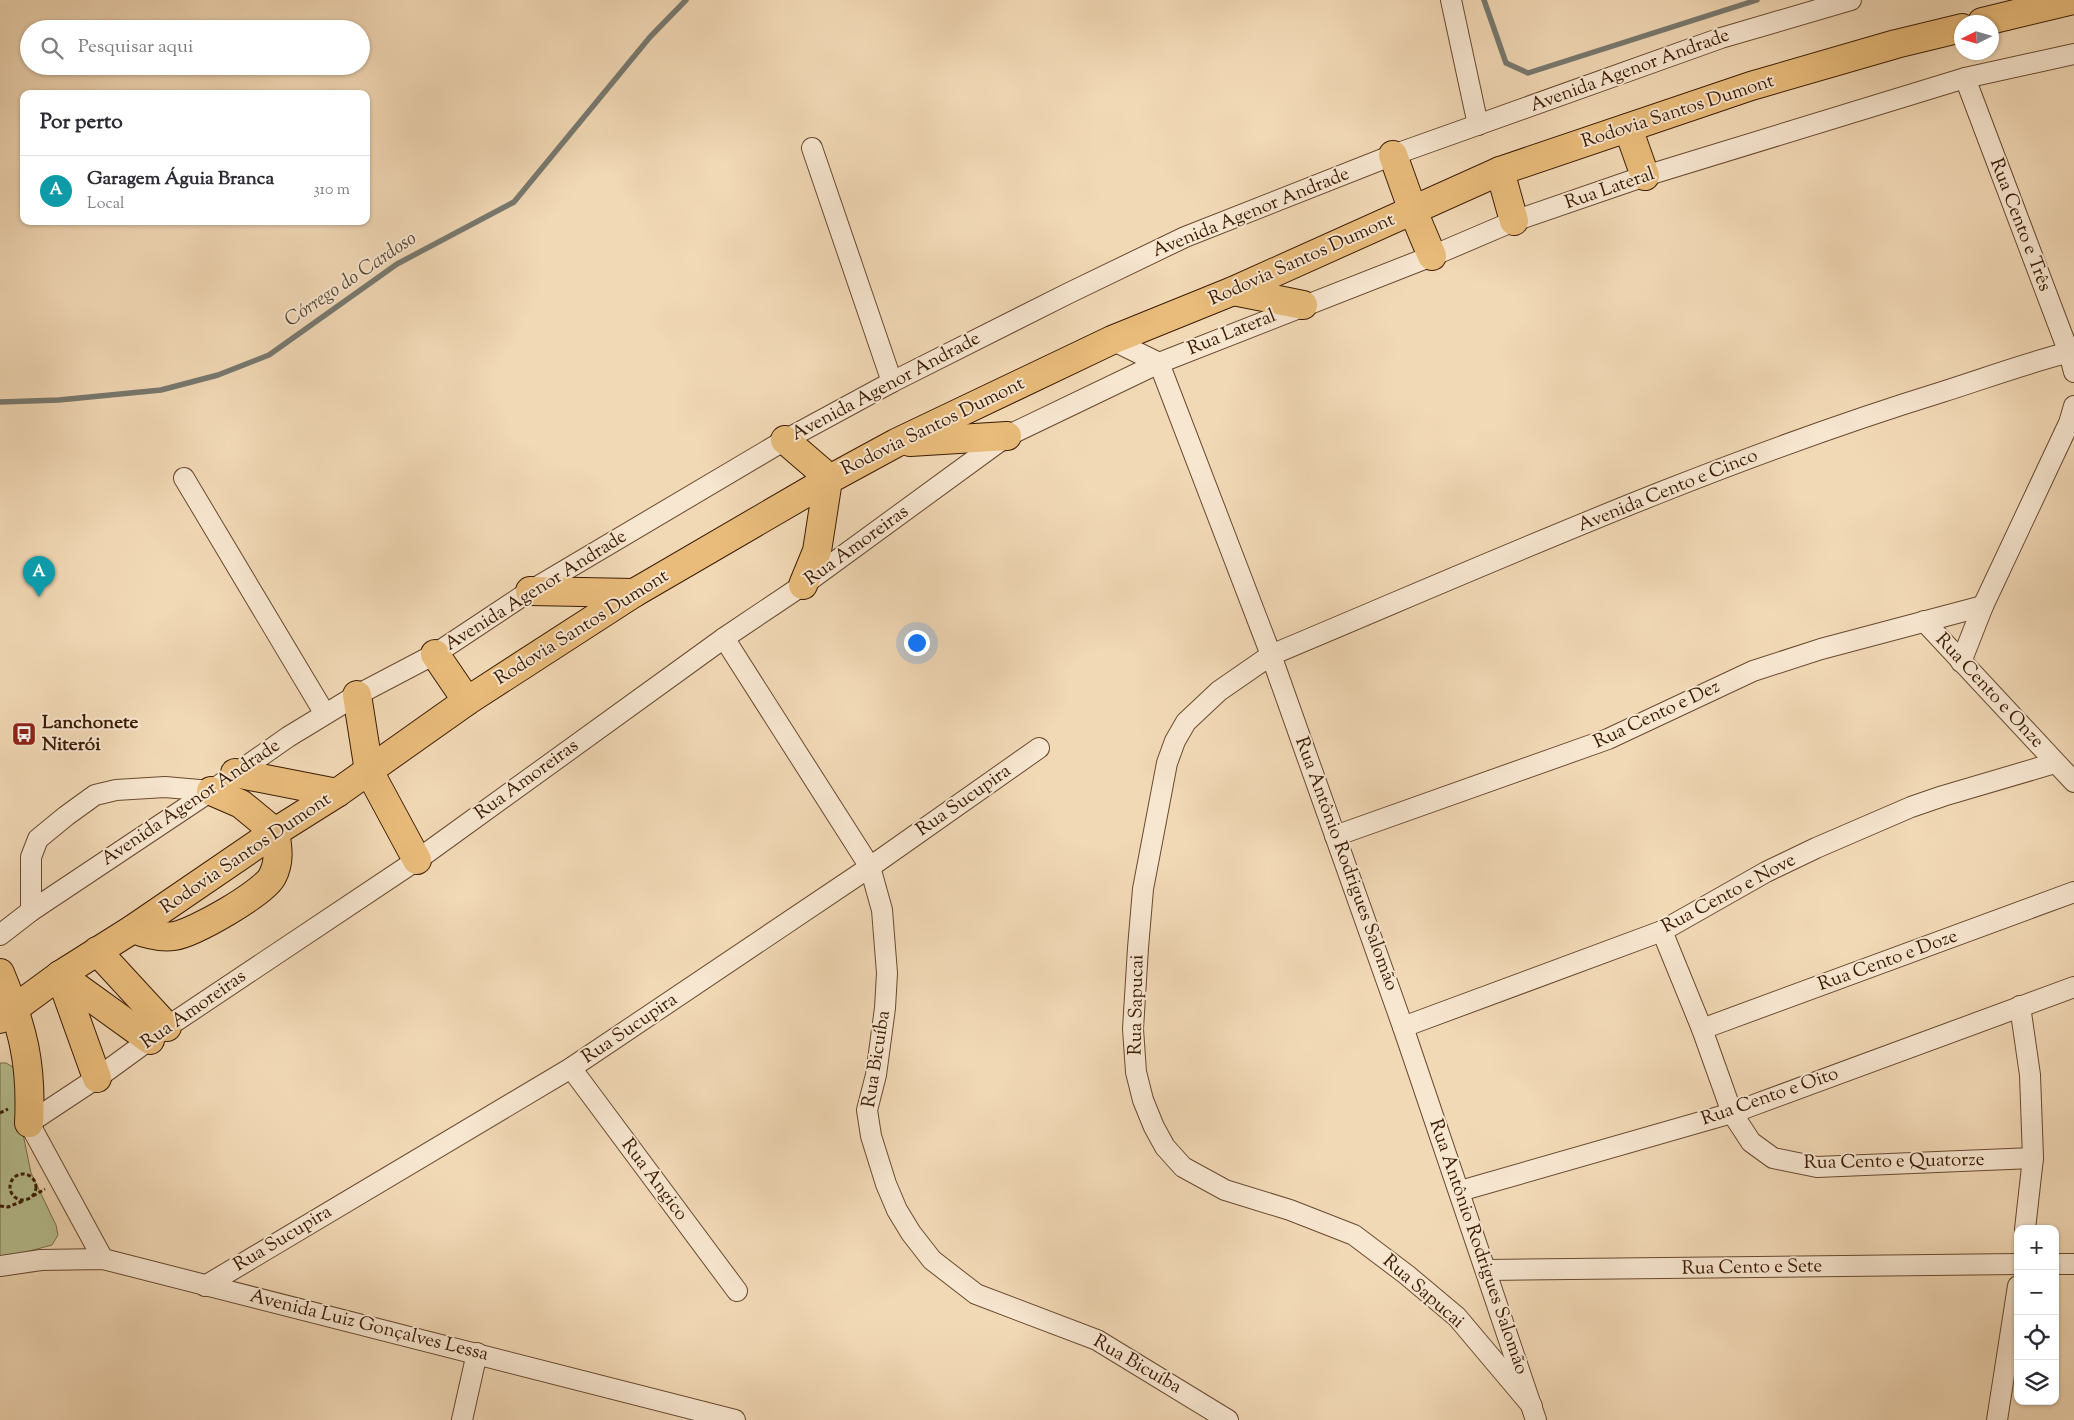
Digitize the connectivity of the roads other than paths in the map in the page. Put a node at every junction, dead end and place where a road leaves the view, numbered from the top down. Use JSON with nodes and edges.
{"nodes":[{"id":1,"x":1451,"y":0,"type":"edge"},
{"id":2,"x":1851,"y":0,"type":"edge"},
{"id":3,"x":2073,"y":0,"type":"edge"},
{"id":4,"x":1999,"y":18,"type":"edge"},
{"id":5,"x":1954,"y":30,"type":"edge"},
{"id":6,"x":2074,"y":54,"type":"edge"},
{"id":7,"x":1965,"y":78,"type":"junction"},
{"id":8,"x":1478,"y":125,"type":"junction"},
{"id":9,"x":1628,"y":128,"type":"junction"},
{"id":10,"x":812,"y":148,"type":"dead end"},
{"id":11,"x":1393,"y":155,"type":"junction"},
{"id":12,"x":1500,"y":171,"type":"junction"},
{"id":13,"x":1645,"y":176,"type":"junction"},
{"id":14,"x":1413,"y":210,"type":"junction"},
{"id":15,"x":1514,"y":221,"type":"junction"},
{"id":16,"x":1432,"y":256,"type":"junction"},
{"id":17,"x":1233,"y":291,"type":"junction"},
{"id":18,"x":1303,"y":305,"type":"junction"},
{"id":19,"x":1112,"y":340,"type":"junction"},
{"id":20,"x":2072,"y":359,"type":"edge"},
{"id":21,"x":1159,"y":363,"type":"junction"},
{"id":22,"x":892,"y":382,"type":"junction"},
{"id":23,"x":2074,"y":406,"type":"edge"},
{"id":24,"x":1007,"y":436,"type":"junction"},
{"id":25,"x":785,"y":440,"type":"junction"},
{"id":26,"x":896,"y":443,"type":"junction"},
{"id":27,"x":184,"y":478,"type":"dead end"},
{"id":28,"x":828,"y":480,"type":"junction"},
{"id":29,"x":802,"y":585,"type":"junction"},
{"id":30,"x":530,"y":591,"type":"junction"},
{"id":31,"x":634,"y":593,"type":"junction"},
{"id":32,"x":1983,"y":606,"type":"junction"},
{"id":33,"x":1924,"y":621,"type":"junction"},
{"id":34,"x":724,"y":638,"type":"junction"},
{"id":35,"x":435,"y":654,"type":"junction"},
{"id":36,"x":1271,"y":655,"type":"junction"},
{"id":37,"x":1961,"y":662,"type":"junction"},
{"id":38,"x":357,"y":696,"type":"junction"},
{"id":39,"x":466,"y":701,"type":"junction"},
{"id":40,"x":325,"y":714,"type":"junction"},
{"id":41,"x":1039,"y":748,"type":"dead end"},
{"id":42,"x":2055,"y":763,"type":"junction"},
{"id":43,"x":369,"y":771,"type":"junction"},
{"id":44,"x":235,"y":773,"type":"junction"},
{"id":45,"x":2074,"y":782,"type":"edge"},
{"id":46,"x":211,"y":791,"type":"junction"},
{"id":47,"x":337,"y":793,"type":"junction"},
{"id":48,"x":275,"y":832,"type":"junction"},
{"id":49,"x":1335,"y":836,"type":"junction"},
{"id":50,"x":417,"y":860,"type":"junction"},
{"id":51,"x":870,"y":868,"type":"junction"},
{"id":52,"x":2074,"y":892,"type":"edge"},
{"id":53,"x":31,"y":911,"type":"junction"},
{"id":54,"x":133,"y":929,"type":"junction"},
{"id":55,"x":1662,"y":931,"type":"junction"},
{"id":56,"x":0,"y":935,"type":"edge"},
{"id":57,"x":97,"y":951,"type":"junction"},
{"id":58,"x":0,"y":973,"type":"edge"},
{"id":59,"x":60,"y":975,"type":"junction"},
{"id":60,"x":2074,"y":986,"type":"edge"},
{"id":61,"x":2020,"y":1006,"type":"junction"},
{"id":62,"x":7,"y":1013,"type":"edge"},
{"id":63,"x":1403,"y":1027,"type":"junction"},
{"id":64,"x":1702,"y":1029,"type":"junction"},
{"id":65,"x":159,"y":1034,"type":"junction"},
{"id":66,"x":571,"y":1068,"type":"junction"},
{"id":67,"x":97,"y":1078,"type":"junction"},
{"id":68,"x":1732,"y":1113,"type":"junction"},
{"id":69,"x":29,"y":1123,"type":"junction"},
{"id":70,"x":2033,"y":1158,"type":"junction"},
{"id":71,"x":1460,"y":1191,"type":"junction"},
{"id":72,"x":2025,"y":1225,"type":"edge"},
{"id":73,"x":103,"y":1259,"type":"junction"},
{"id":74,"x":2014,"y":1264,"type":"edge"},
{"id":75,"x":2059,"y":1264,"type":"edge"},
{"id":76,"x":2074,"y":1264,"type":"edge"},
{"id":77,"x":0,"y":1266,"type":"edge"},
{"id":78,"x":1487,"y":1270,"type":"junction"},
{"id":79,"x":205,"y":1286,"type":"junction"},
{"id":80,"x":736,"y":1291,"type":"dead end"},
{"id":81,"x":2014,"y":1312,"type":"edge"},
{"id":82,"x":477,"y":1353,"type":"junction"},
{"id":83,"x":1534,"y":1413,"type":"edge"},
{"id":84,"x":462,"y":1420,"type":"edge"},
{"id":85,"x":735,"y":1420,"type":"edge"},
{"id":86,"x":1228,"y":1420,"type":"edge"},
{"id":87,"x":1997,"y":1420,"type":"edge"}],
"edges":[{"from":1,"to":8,"type":"street"},
{"from":2,"to":8,"type":"street","name":"Avenida Agenor Andrade"},
{"from":3,"to":4,"type":"highway"},
{"from":5,"to":9,"type":"highway","name":"Rodovia Santos Dumont"},
{"from":6,"to":7,"type":"street","name":"Rua Lateral"},
{"from":7,"to":13,"type":"street","name":"Rua Lateral"},
{"from":7,"to":20,"type":"street","name":"Rua Cento e Três"},
{"from":8,"to":11,"type":"street","name":"Avenida Agenor Andrade"},
{"from":9,"to":12,"type":"highway","name":"Rodovia Santos Dumont"},
{"from":9,"to":13,"type":"highway"},
{"from":10,"to":22,"type":"street"},
{"from":11,"to":14,"type":"highway"},
{"from":11,"to":22,"type":"street","name":"Avenida Agenor Andrade"},
{"from":12,"to":14,"type":"highway","name":"Rodovia Santos Dumont"},
{"from":12,"to":15,"type":"highway"},
{"from":13,"to":15,"type":"street","name":"Rua Lateral"},
{"from":14,"to":16,"type":"highway"},
{"from":14,"to":17,"type":"highway","name":"Rodovia Santos Dumont"},
{"from":15,"to":16,"type":"street","name":"Rua Lateral"},
{"from":16,"to":18,"type":"street","name":"Rua Lateral"},
{"from":17,"to":18,"type":"highway"},
{"from":17,"to":19,"type":"highway","name":"Rodovia Santos Dumont"},
{"from":18,"to":21,"type":"street","name":"Rua Lateral"},
{"from":19,"to":21,"type":"street"},
{"from":19,"to":26,"type":"highway","name":"Rodovia Santos Dumont"},
{"from":20,"to":36,"type":"street","name":"Avenida Cento e Cinco"},
{"from":21,"to":24,"type":"street","name":"Rua Amoreiras"},
{"from":21,"to":36,"type":"street","name":"Rua Antônio Rodrigues Salomão"},
{"from":22,"to":25,"type":"street","name":"Avenida Agenor Andrade"},
{"from":23,"to":32,"type":"street"},
{"from":24,"to":26,"type":"highway"},
{"from":24,"to":29,"type":"street","name":"Rua Amoreiras"},
{"from":25,"to":28,"type":"highway"},
{"from":25,"to":30,"type":"street","name":"Avenida Agenor Andrade"},
{"from":26,"to":28,"type":"highway","name":"Rodovia Santos Dumont"},
{"from":27,"to":40,"type":"street"},
{"from":28,"to":29,"type":"highway"},
{"from":28,"to":31,"type":"highway","name":"Rodovia Santos Dumont"},
{"from":29,"to":34,"type":"street","name":"Rua Amoreiras"},
{"from":30,"to":31,"type":"highway"},
{"from":30,"to":35,"type":"street","name":"Avenida Agenor Andrade"},
{"from":31,"to":39,"type":"highway","name":"Rodovia Santos Dumont"},
{"from":32,"to":33,"type":"street","name":"Rua Cento e Dez"},
{"from":32,"to":37,"type":"street"},
{"from":33,"to":37,"type":"street","name":"Rua Cento e Onze"},
{"from":33,"to":49,"type":"street","name":"Rua Cento e Dez"},
{"from":34,"to":50,"type":"street","name":"Rua Amoreiras"},
{"from":34,"to":51,"type":"street","name":"Rua Bicuíba"},
{"from":35,"to":38,"type":"street","name":"Avenida Agenor Andrade"},
{"from":35,"to":39,"type":"highway"},
{"from":36,"to":49,"type":"street","name":"Rua Antônio Rodrigues Salomão"},
{"from":36,"to":83,"type":"street","name":"Rua Sapucai"},
{"from":37,"to":42,"type":"street","name":"Rua Cento e Onze"},
{"from":38,"to":40,"type":"street","name":"Avenida Agenor Andrade"},
{"from":38,"to":43,"type":"highway"},
{"from":39,"to":43,"type":"highway","name":"Rodovia Santos Dumont"},
{"from":40,"to":44,"type":"street","name":"Avenida Agenor Andrade"},
{"from":41,"to":51,"type":"street","name":"Rua Sucupira"},
{"from":42,"to":45,"type":"street","name":"Rua Cento e Onze"},
{"from":42,"to":55,"type":"street","name":"Rua Cento e Nove"},
{"from":43,"to":47,"type":"highway","name":"Rodovia Santos Dumont"},
{"from":43,"to":50,"type":"highway"},
{"from":44,"to":46,"type":"street","name":"Avenida Agenor Andrade"},
{"from":44,"to":47,"type":"highway"},
{"from":46,"to":48,"type":"highway"},
{"from":46,"to":53,"type":"street","name":"Avenida Agenor Andrade"},
{"from":46,"to":53,"type":"street"},
{"from":47,"to":48,"type":"highway","name":"Rodovia Santos Dumont"},
{"from":48,"to":54,"type":"highway","name":"Rodovia Santos Dumont"},
{"from":48,"to":54,"type":"highway"},
{"from":49,"to":63,"type":"street","name":"Rua Antônio Rodrigues Salomão"},
{"from":50,"to":65,"type":"street","name":"Rua Amoreiras"},
{"from":51,"to":66,"type":"street","name":"Rua Sucupira"},
{"from":51,"to":86,"type":"street","name":"Rua Bicuíba"},
{"from":52,"to":64,"type":"street","name":"Rua Cento e Doze"},
{"from":53,"to":56,"type":"street","name":"Avenida Agenor Andrade"},
{"from":54,"to":57,"type":"highway","name":"Rodovia Santos Dumont"},
{"from":55,"to":63,"type":"street","name":"Rua Cento e Nove"},
{"from":55,"to":64,"type":"street","name":"Rua Cento e Quatorze"},
{"from":57,"to":59,"type":"highway","name":"Rodovia Santos Dumont"},
{"from":57,"to":65,"type":"highway"},
{"from":58,"to":62,"type":"highway"},
{"from":59,"to":62,"type":"highway","name":"Rodovia Santos Dumont"},
{"from":59,"to":65,"type":"highway"},
{"from":59,"to":67,"type":"highway"},
{"from":60,"to":61,"type":"street","name":"Rua Cento e Oito"},
{"from":61,"to":68,"type":"street","name":"Rua Cento e Oito"},
{"from":61,"to":70,"type":"street"},
{"from":62,"to":69,"type":"highway"},
{"from":63,"to":71,"type":"street","name":"Rua Antônio Rodrigues Salomão"},
{"from":64,"to":68,"type":"street","name":"Rua Cento e Quatorze"},
{"from":65,"to":67,"type":"street","name":"Rua Amoreiras"},
{"from":66,"to":79,"type":"street","name":"Rua Sucupira"},
{"from":66,"to":80,"type":"street","name":"Rua Angico"},
{"from":67,"to":69,"type":"street","name":"Rua Amoreiras"},
{"from":68,"to":70,"type":"street","name":"Rua Cento e Quatorze"},
{"from":68,"to":71,"type":"street","name":"Rua Cento e Oito"},
{"from":69,"to":73,"type":"street"},
{"from":70,"to":72,"type":"street"},
{"from":71,"to":78,"type":"street","name":"Rua Antônio Rodrigues Salomão"},
{"from":73,"to":77,"type":"street","name":"Avenida Luiz Gonçalves Lessa"},
{"from":73,"to":79,"type":"street","name":"Avenida Luiz Gonçalves Lessa"},
{"from":74,"to":78,"type":"street","name":"Rua Cento e Sete"},
{"from":75,"to":76,"type":"street"},
{"from":78,"to":83,"type":"street","name":"Rua Antônio Rodrigues Salomão"},
{"from":79,"to":82,"type":"street","name":"Avenida Luiz Gonçalves Lessa"},
{"from":81,"to":87,"type":"street"},
{"from":82,"to":84,"type":"street"},
{"from":82,"to":85,"type":"street","name":"Avenida Luiz Gonçalves Lessa"}]}
